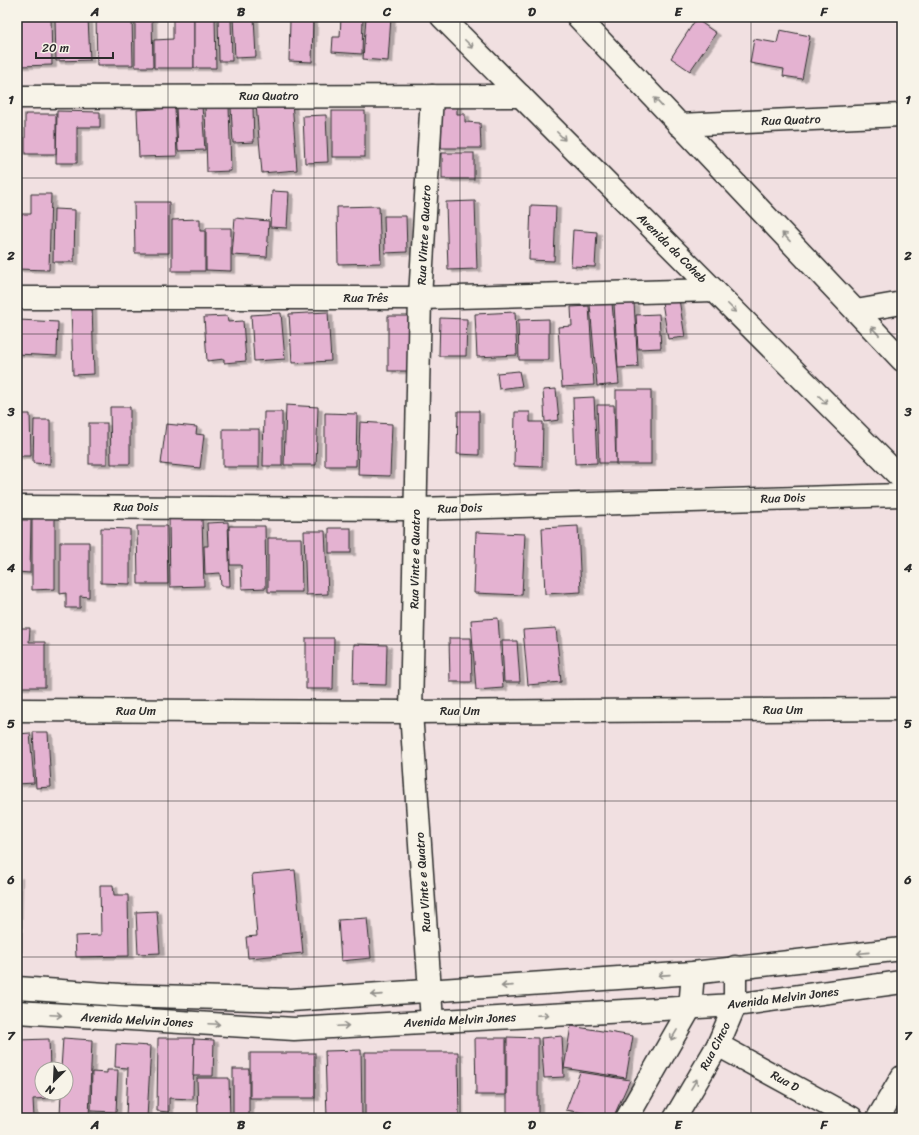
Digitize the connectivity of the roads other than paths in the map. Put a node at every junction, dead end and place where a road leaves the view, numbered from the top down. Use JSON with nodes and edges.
{"nodes":[{"id":1,"x":442,"y":17,"type":"edge"},
{"id":2,"x":578,"y":17,"type":"edge"},
{"id":3,"x":432,"y":96,"type":"junction"},
{"id":4,"x":521,"y":96,"type":"junction"},
{"id":5,"x":17,"y":97,"type":"edge"},
{"id":6,"x":902,"y":115,"type":"edge"},
{"id":7,"x":679,"y":125,"type":"junction"},
{"id":8,"x":714,"y":290,"type":"junction"},
{"id":9,"x":17,"y":298,"type":"edge"},
{"id":10,"x":420,"y":298,"type":"junction"},
{"id":11,"x":902,"y":303,"type":"edge"},
{"id":12,"x":856,"y":311,"type":"junction"},
{"id":13,"x":902,"y":360,"type":"edge"},
{"id":14,"x":902,"y":479,"type":"edge"},
{"id":15,"x":902,"y":495,"type":"edge"},
{"id":16,"x":17,"y":507,"type":"edge"},
{"id":17,"x":417,"y":509,"type":"junction"},
{"id":18,"x":902,"y":709,"type":"edge"},
{"id":19,"x":17,"y":710,"type":"edge"},
{"id":20,"x":412,"y":712,"type":"junction"},
{"id":21,"x":902,"y":949,"type":"edge"},
{"id":22,"x":735,"y":968,"type":"junction"},
{"id":23,"x":693,"y":973,"type":"junction"},
{"id":24,"x":902,"y":982,"type":"edge"},
{"id":25,"x":17,"y":988,"type":"edge"},
{"id":26,"x":430,"y":991,"type":"junction"},
{"id":27,"x":735,"y":1005,"type":"junction"},
{"id":28,"x":690,"y":1008,"type":"junction"},
{"id":29,"x":17,"y":1012,"type":"edge"},
{"id":30,"x":432,"y":1021,"type":"junction"},
{"id":31,"x":718,"y":1044,"type":"junction"},
{"id":32,"x":902,"y":1077,"type":"edge"},
{"id":33,"x":627,"y":1118,"type":"edge"},
{"id":34,"x":675,"y":1118,"type":"edge"},
{"id":35,"x":852,"y":1118,"type":"edge"},
{"id":36,"x":878,"y":1118,"type":"edge"}],
"edges":[{"from":1,"to":4,"type":"street","name":"Avenida da Coheb","one_way":true},
{"from":7,"to":2,"type":"street","one_way":true},
{"from":3,"to":4,"type":"street","name":"Rua Quatro"},
{"from":3,"to":5,"type":"street","name":"Rua Quatro"},
{"from":3,"to":10,"type":"street","name":"Rua Vinte e Quatro"},
{"from":4,"to":8,"type":"street","name":"Avenida da Coheb","one_way":true},
{"from":6,"to":7,"type":"street","name":"Rua Quatro"},
{"from":12,"to":7,"type":"street","one_way":true},
{"from":8,"to":10,"type":"street","name":"Rua Três"},
{"from":8,"to":14,"type":"street","name":"Avenida da Coheb","one_way":true},
{"from":9,"to":10,"type":"street","name":"Rua Três"},
{"from":10,"to":17,"type":"street","name":"Rua Vinte e Quatro"},
{"from":11,"to":12,"type":"street"},
{"from":13,"to":12,"type":"street","one_way":true},
{"from":15,"to":17,"type":"street","name":"Rua Dois"},
{"from":16,"to":17,"type":"street","name":"Rua Dois"},
{"from":17,"to":20,"type":"street","name":"Rua Vinte e Quatro"},
{"from":18,"to":20,"type":"street","name":"Rua Um"},
{"from":19,"to":20,"type":"street","name":"Rua Um"},
{"from":20,"to":26,"type":"street","name":"Rua Vinte e Quatro"},
{"from":21,"to":22,"type":"street","name":"Avenida Melvin Jones","one_way":true},
{"from":22,"to":23,"type":"street","name":"Avenida Melvin Jones"},
{"from":22,"to":27,"type":"street","name":"Rua Cinco"},
{"from":23,"to":26,"type":"street","name":"Avenida Melvin Jones","one_way":true},
{"from":23,"to":28,"type":"street"},
{"from":24,"to":27,"type":"street","name":"Avenida Melvin Jones"},
{"from":26,"to":25,"type":"street","name":"Avenida Melvin Jones","one_way":true},
{"from":26,"to":30,"type":"street","name":"Rua Vinte e Quatro"},
{"from":27,"to":28,"type":"street","name":"Avenida Melvin Jones"},
{"from":27,"to":31,"type":"street","name":"Rua Cinco"},
{"from":30,"to":28,"type":"street","name":"Avenida Melvin Jones","one_way":true},
{"from":28,"to":33,"type":"street","one_way":true},
{"from":29,"to":30,"type":"street","name":"Avenida Melvin Jones","one_way":true},
{"from":34,"to":31,"type":"street","name":"Rua Cinco","one_way":true},
{"from":31,"to":35,"type":"street","name":"Rua D"},
{"from":32,"to":36,"type":"street"}]}
